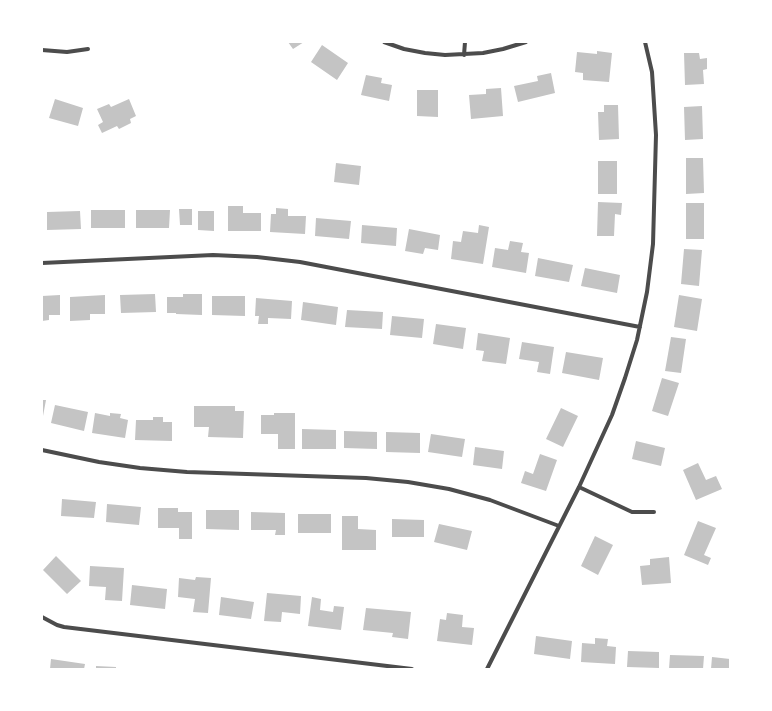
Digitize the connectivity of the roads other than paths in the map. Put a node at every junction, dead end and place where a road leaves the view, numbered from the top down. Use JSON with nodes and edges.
{"nodes":[{"id":1,"x":384,"y":42,"type":"edge"},
{"id":2,"x":465,"y":42,"type":"edge"},
{"id":3,"x":526,"y":42,"type":"edge"},
{"id":4,"x":644,"y":42,"type":"edge"},
{"id":5,"x":88,"y":49,"type":"dead end"},
{"id":6,"x":42,"y":50,"type":"edge"},
{"id":7,"x":464,"y":55,"type":"junction"},
{"id":8,"x":42,"y":262,"type":"edge"},
{"id":9,"x":640,"y":327,"type":"junction"},
{"id":10,"x":42,"y":450,"type":"edge"},
{"id":11,"x":579,"y":487,"type":"junction"},
{"id":12,"x":654,"y":512,"type":"dead end"},
{"id":13,"x":558,"y":526,"type":"junction"},
{"id":14,"x":42,"y":617,"type":"edge"},
{"id":15,"x":412,"y":669,"type":"edge"},
{"id":16,"x":487,"y":669,"type":"edge"}],
"edges":[{"from":1,"to":7,"type":"street"},
{"from":2,"to":7,"type":"street"},
{"from":3,"to":7,"type":"street"},
{"from":4,"to":9,"type":"street"},
{"from":5,"to":6,"type":"street"},
{"from":8,"to":9,"type":"street"},
{"from":9,"to":11,"type":"street"},
{"from":10,"to":13,"type":"street"},
{"from":11,"to":12,"type":"street"},
{"from":11,"to":13,"type":"street"},
{"from":13,"to":16,"type":"street"},
{"from":14,"to":15,"type":"street"}]}
